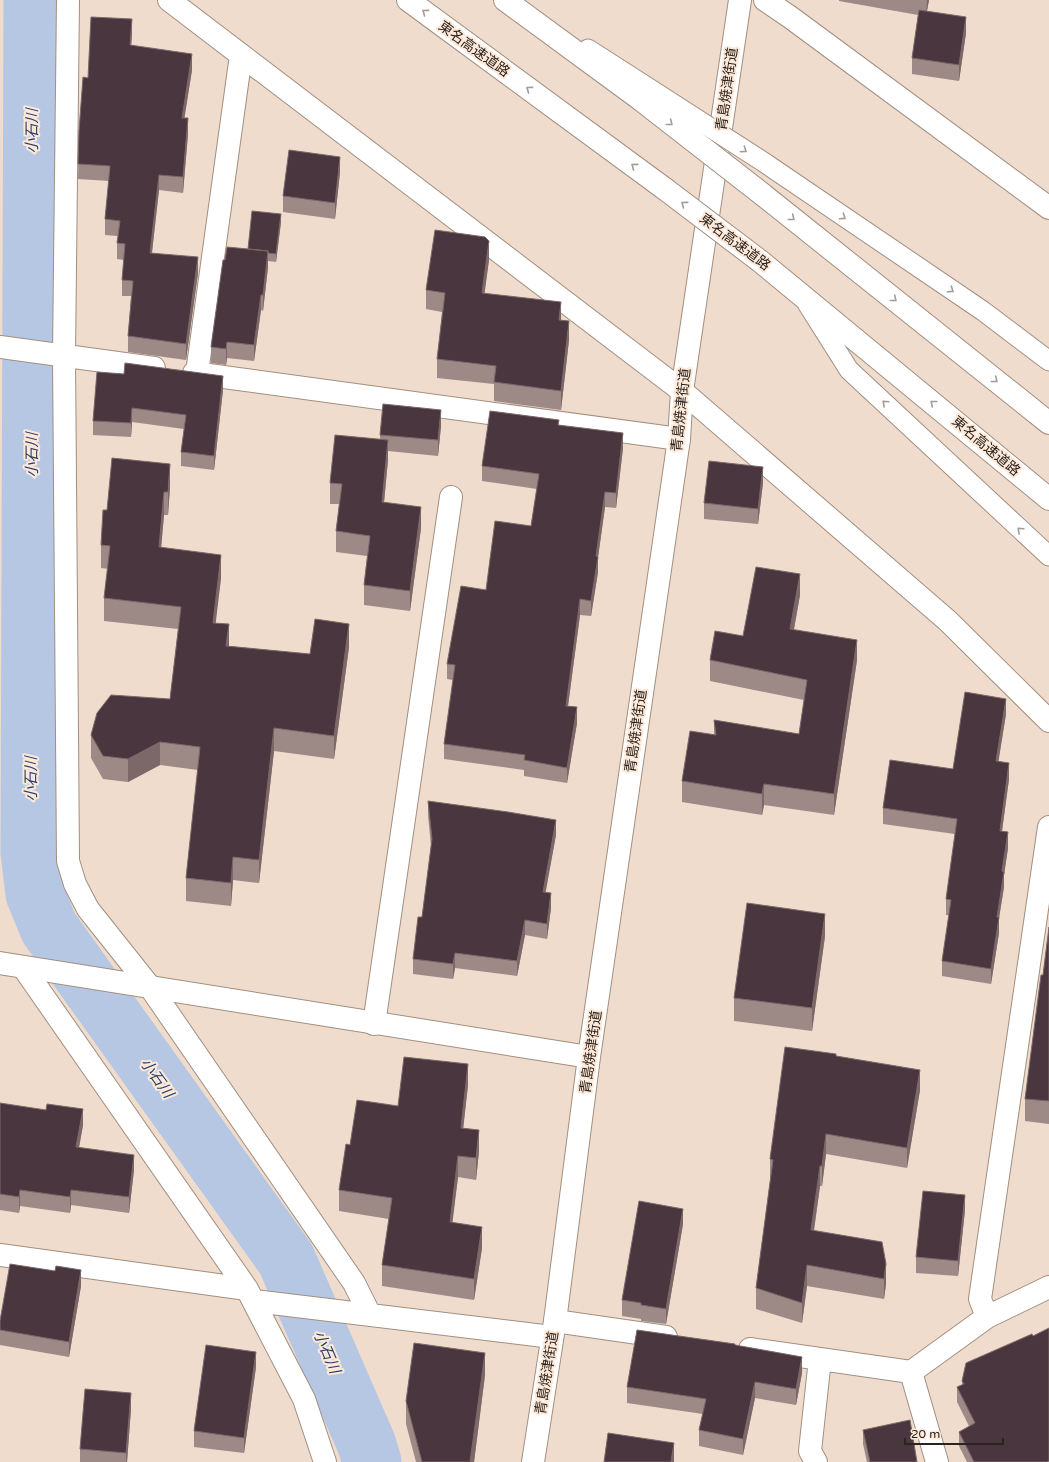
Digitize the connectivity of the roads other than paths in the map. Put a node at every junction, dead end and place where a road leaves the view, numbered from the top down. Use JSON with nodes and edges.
{"nodes":[{"id":1,"x":68,"y":0,"type":"edge"},
{"id":2,"x":169,"y":0,"type":"edge"},
{"id":3,"x":408,"y":0,"type":"edge"},
{"id":4,"x":505,"y":0,"type":"edge"},
{"id":5,"x":511,"y":0,"type":"edge"},
{"id":6,"x":740,"y":0,"type":"edge"},
{"id":7,"x":765,"y":0,"type":"edge"},
{"id":8,"x":241,"y":55,"type":"junction"},
{"id":9,"x":640,"y":91,"type":"junction"},
{"id":10,"x":1049,"y":208,"type":"edge"},
{"id":11,"x":801,"y":294,"type":"junction"},
{"id":12,"x":0,"y":347,"type":"edge"},
{"id":13,"x":64,"y":355,"type":"junction"},
{"id":14,"x":1049,"y":361,"type":"edge"},
{"id":15,"x":197,"y":374,"type":"junction"},
{"id":16,"x":682,"y":392,"type":"junction"},
{"id":17,"x":1049,"y":423,"type":"edge"},
{"id":18,"x":679,"y":439,"type":"junction"},
{"id":19,"x":451,"y":497,"type":"dead end"},
{"id":20,"x":1049,"y":500,"type":"edge"},
{"id":21,"x":1049,"y":556,"type":"edge"},
{"id":22,"x":1047,"y":715,"type":"edge"},
{"id":23,"x":1049,"y":827,"type":"edge"},
{"id":24,"x":0,"y":963,"type":"edge"},
{"id":25,"x":23,"y":967,"type":"junction"},
{"id":26,"x":150,"y":987,"type":"junction"},
{"id":27,"x":374,"y":1024,"type":"junction"},
{"id":28,"x":589,"y":1057,"type":"junction"},
{"id":29,"x":0,"y":1255,"type":"edge"},
{"id":30,"x":1049,"y":1287,"type":"edge"},
{"id":31,"x":258,"y":1298,"type":"junction"},
{"id":32,"x":361,"y":1314,"type":"junction"},
{"id":33,"x":987,"y":1317,"type":"junction"},
{"id":34,"x":553,"y":1329,"type":"junction"},
{"id":35,"x":687,"y":1340,"type":"edge"},
{"id":36,"x":734,"y":1347,"type":"edge"},
{"id":37,"x":820,"y":1359,"type":"junction"},
{"id":38,"x":911,"y":1372,"type":"junction"},
{"id":39,"x":324,"y":1462,"type":"edge"},
{"id":40,"x":533,"y":1462,"type":"edge"},
{"id":41,"x":816,"y":1462,"type":"edge"},
{"id":42,"x":938,"y":1462,"type":"edge"}],
"edges":[{"from":1,"to":13,"type":"main road"},
{"from":2,"to":8,"type":"main road"},
{"from":11,"to":3,"type":"main road","name":"東名高速道路","one_way":true,"bridge":true},
{"from":4,"to":9,"type":"main road"},
{"from":5,"to":9,"type":"lane"},
{"from":6,"to":16,"type":"main road","name":"青島焼津街道"},
{"from":7,"to":10,"type":"main road"},
{"from":8,"to":15,"type":"main road"},
{"from":8,"to":16,"type":"main road"},
{"from":9,"to":14,"type":"lane","one_way":true,"bridge":true},
{"from":9,"to":17,"type":"main road","one_way":true,"bridge":true},
{"from":20,"to":11,"type":"main road","name":"東名高速道路","one_way":true},
{"from":21,"to":11,"type":"lane","one_way":true},
{"from":12,"to":13,"type":"main road"},
{"from":13,"to":15,"type":"main road"},
{"from":13,"to":26,"type":"main road"},
{"from":15,"to":18,"type":"main road"},
{"from":16,"to":18,"type":"main road","name":"青島焼津街道"},
{"from":16,"to":22,"type":"main road"},
{"from":18,"to":28,"type":"main road","name":"青島焼津街道"},
{"from":19,"to":27,"type":"main road"},
{"from":23,"to":33,"type":"main road"},
{"from":24,"to":25,"type":"main road"},
{"from":25,"to":26,"type":"main road"},
{"from":25,"to":31,"type":"main road"},
{"from":26,"to":27,"type":"main road"},
{"from":26,"to":32,"type":"main road"},
{"from":27,"to":28,"type":"main road"},
{"from":28,"to":34,"type":"main road","name":"青島焼津街道"},
{"from":29,"to":31,"type":"main road"},
{"from":30,"to":33,"type":"main road"},
{"from":31,"to":32,"type":"main road"},
{"from":31,"to":39,"type":"main road"},
{"from":32,"to":34,"type":"main road"},
{"from":33,"to":38,"type":"main road"},
{"from":34,"to":35,"type":"main road"},
{"from":34,"to":40,"type":"main road","name":"青島焼津街道"},
{"from":36,"to":37,"type":"main road"},
{"from":37,"to":38,"type":"main road"},
{"from":37,"to":41,"type":"main road"},
{"from":38,"to":42,"type":"main road"}]}
